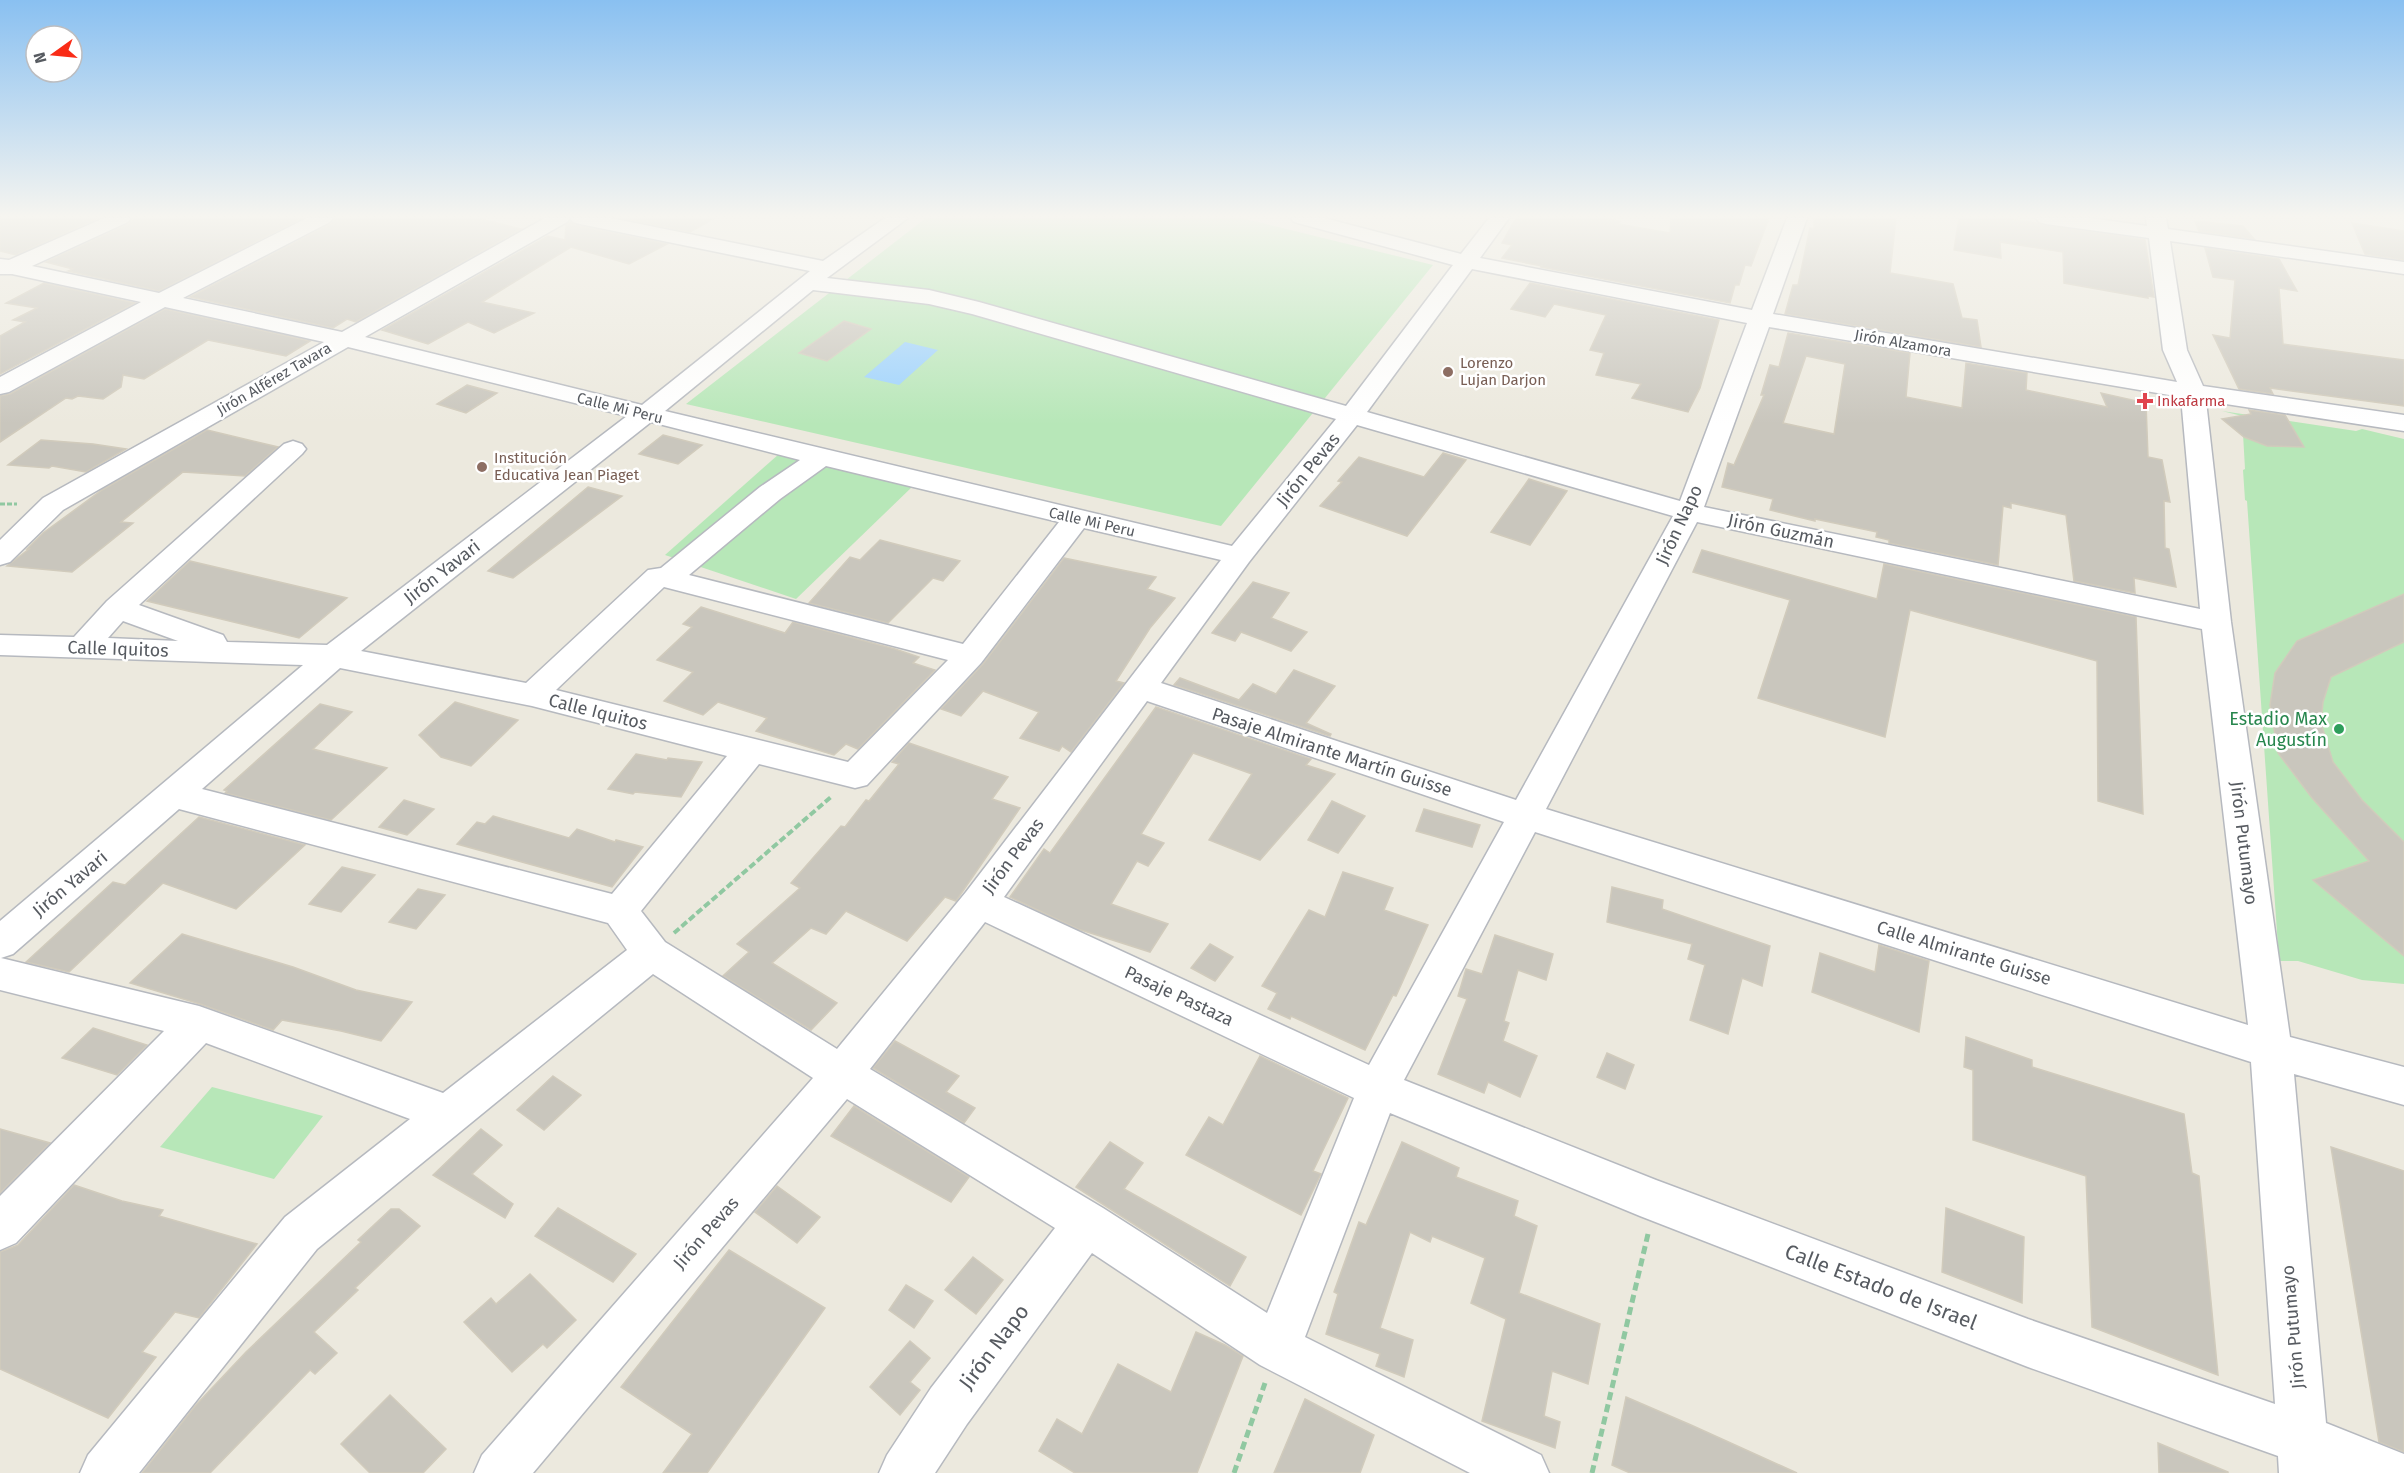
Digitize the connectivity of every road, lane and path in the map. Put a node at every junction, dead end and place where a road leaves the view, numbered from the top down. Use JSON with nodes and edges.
{"nodes":[{"id":1,"x":100,"y":287,"type":"edge"},
{"id":2,"x":187,"y":287,"type":"edge"},
{"id":3,"x":437,"y":287,"type":"edge"},
{"id":4,"x":803,"y":287,"type":"edge"},
{"id":5,"x":877,"y":287,"type":"edge"},
{"id":6,"x":1448,"y":287,"type":"edge"},
{"id":7,"x":1595,"y":287,"type":"edge"},
{"id":8,"x":1770,"y":287,"type":"edge"},
{"id":9,"x":2165,"y":287,"type":"edge"},
{"id":10,"x":163,"y":299,"type":"junction"},
{"id":11,"x":1758,"y":318,"type":"junction"},
{"id":12,"x":344,"y":339,"type":"junction"},
{"id":13,"x":0,"y":387,"type":"edge"},
{"id":14,"x":2193,"y":392,"type":"junction"},
{"id":15,"x":646,"y":414,"type":"junction"},
{"id":16,"x":1352,"y":415,"type":"junction"},
{"id":17,"x":2404,"y":423,"type":"edge"},
{"id":18,"x":293,"y":449,"type":"dead end"},
{"id":19,"x":821,"y":457,"type":"junction"},
{"id":20,"x":1689,"y":512,"type":"junction"},
{"id":21,"x":1076,"y":519,"type":"junction"},
{"id":22,"x":0,"y":556,"type":"edge"},
{"id":23,"x":1239,"y":556,"type":"junction"},
{"id":24,"x":667,"y":578,"type":"junction"},
{"id":25,"x":118,"y":608,"type":"junction"},
{"id":26,"x":2216,"y":622,"type":"junction"},
{"id":27,"x":0,"y":645,"type":"edge"},
{"id":28,"x":81,"y":648,"type":"junction"},
{"id":29,"x":238,"y":652,"type":"junction"},
{"id":30,"x":334,"y":656,"type":"junction"},
{"id":31,"x":969,"y":656,"type":"junction"},
{"id":32,"x":1139,"y":687,"type":"junction"},
{"id":33,"x":532,"y":695,"type":"junction"},
{"id":34,"x":751,"y":750,"type":"junction"},
{"id":35,"x":855,"y":776,"type":"junction"},
{"id":36,"x":175,"y":795,"type":"junction"},
{"id":37,"x":1525,"y":816,"type":"junction"},
{"id":38,"x":979,"y":902,"type":"junction"},
{"id":39,"x":620,"y":910,"type":"junction"},
{"id":40,"x":0,"y":943,"type":"edge"},
{"id":41,"x":651,"y":953,"type":"junction"},
{"id":42,"x":0,"y":974,"type":"edge"},
{"id":43,"x":199,"y":1023,"type":"junction"},
{"id":44,"x":2271,"y":1050,"type":"junction"},
{"id":45,"x":842,"y":1074,"type":"junction"},
{"id":46,"x":2404,"y":1086,"type":"edge"},
{"id":47,"x":1378,"y":1089,"type":"junction"},
{"id":48,"x":447,"y":1114,"type":"junction"},
{"id":49,"x":1656,"y":1201,"type":"junction"},
{"id":50,"x":1087,"y":1223,"type":"junction"},
{"id":51,"x":0,"y":1228,"type":"edge"},
{"id":52,"x":1277,"y":1348,"type":"junction"},
{"id":53,"x":2304,"y":1456,"type":"edge"},
{"id":54,"x":106,"y":1473,"type":"edge"},
{"id":55,"x":500,"y":1473,"type":"edge"},
{"id":56,"x":905,"y":1473,"type":"edge"},
{"id":57,"x":1234,"y":1473,"type":"edge"},
{"id":58,"x":1523,"y":1473,"type":"edge"},
{"id":59,"x":1592,"y":1473,"type":"edge"},
{"id":60,"x":2388,"y":1473,"type":"edge"}],
"edges":[{"from":1,"to":10,"type":"street","name":"Calle Mi Peru"},
{"from":2,"to":10,"type":"street"},
{"from":3,"to":12,"type":"street","name":"Jirón Alférez Tavara"},
{"from":4,"to":15,"type":"street","name":"Jirón Yavari"},
{"from":5,"to":16,"type":"street","name":"Jirón Guzmán"},
{"from":6,"to":16,"type":"street","name":"Jirón Pevas"},
{"from":7,"to":11,"type":"street","name":"Jirón Alzamora"},
{"from":8,"to":11,"type":"street","name":"Jirón Napo"},
{"from":9,"to":14,"type":"street","name":"Jirón Putumayo"},
{"from":10,"to":12,"type":"street","name":"Calle Mi Peru"},
{"from":10,"to":13,"type":"street"},
{"from":11,"to":14,"type":"street","name":"Jirón Alzamora"},
{"from":11,"to":20,"type":"street","name":"Jirón Napo"},
{"from":12,"to":15,"type":"street","name":"Calle Mi Peru"},
{"from":12,"to":22,"type":"street","name":"Jirón Alférez Tavara"},
{"from":14,"to":17,"type":"street","name":"Jirón Alzamora"},
{"from":14,"to":26,"type":"street","name":"Jirón Putumayo"},
{"from":15,"to":19,"type":"street","name":"Calle Mi Peru"},
{"from":15,"to":30,"type":"street","name":"Jirón Yavari"},
{"from":16,"to":20,"type":"street","name":"Jirón Guzmán"},
{"from":16,"to":23,"type":"street","name":"Jirón Pevas"},
{"from":18,"to":25,"type":"street"},
{"from":19,"to":21,"type":"street","name":"Calle Mi Peru"},
{"from":19,"to":24,"type":"street"},
{"from":20,"to":26,"type":"street","name":"Jirón Guzmán"},
{"from":20,"to":37,"type":"street","name":"Jirón Napo"},
{"from":21,"to":23,"type":"street","name":"Calle Mi Peru"},
{"from":21,"to":31,"type":"street"},
{"from":23,"to":32,"type":"street","name":"Jirón Pevas"},
{"from":24,"to":31,"type":"street"},
{"from":24,"to":33,"type":"street"},
{"from":25,"to":28,"type":"street"},
{"from":25,"to":29,"type":"street"},
{"from":26,"to":44,"type":"street","name":"Jirón Putumayo"},
{"from":27,"to":28,"type":"street","name":"Calle Iquitos"},
{"from":28,"to":29,"type":"street","name":"Calle Iquitos"},
{"from":29,"to":30,"type":"street","name":"Calle Iquitos"},
{"from":30,"to":33,"type":"street","name":"Calle Iquitos"},
{"from":30,"to":36,"type":"street","name":"Jirón Yavari"},
{"from":31,"to":35,"type":"street"},
{"from":32,"to":37,"type":"street","name":"Pasaje Almirante Martín Guisse"},
{"from":32,"to":38,"type":"street","name":"Jirón Pevas"},
{"from":33,"to":34,"type":"street","name":"Calle Iquitos"},
{"from":34,"to":35,"type":"street","name":"Calle Iquitos"},
{"from":34,"to":39,"type":"street"},
{"from":35,"to":41,"type":"path"},
{"from":36,"to":39,"type":"street"},
{"from":36,"to":40,"type":"street","name":"Jirón Yavari"},
{"from":37,"to":44,"type":"street","name":"Calle Almirante Guisse"},
{"from":37,"to":47,"type":"street","name":"Jirón Napo"},
{"from":38,"to":45,"type":"street","name":"Jirón Pevas"},
{"from":38,"to":47,"type":"street","name":"Pasaje Pastaza"},
{"from":39,"to":41,"type":"street"},
{"from":41,"to":45,"type":"street"},
{"from":41,"to":48,"type":"street"},
{"from":42,"to":43,"type":"street"},
{"from":43,"to":48,"type":"street"},
{"from":43,"to":51,"type":"street"},
{"from":44,"to":46,"type":"street","name":"Calle Almirante Guisse"},
{"from":44,"to":53,"type":"street","name":"Jirón Putumayo"},
{"from":45,"to":50,"type":"street"},
{"from":45,"to":55,"type":"street","name":"Jirón Pevas"},
{"from":47,"to":49,"type":"street","name":"Calle Estado de Israel"},
{"from":47,"to":52,"type":"street","name":"Jirón Napo"},
{"from":48,"to":54,"type":"street"},
{"from":49,"to":53,"type":"street","name":"Calle Estado de Israel"},
{"from":49,"to":59,"type":"path"},
{"from":50,"to":52,"type":"street"},
{"from":50,"to":56,"type":"street","name":"Jirón Napo"},
{"from":52,"to":57,"type":"path"},
{"from":52,"to":58,"type":"street"},
{"from":53,"to":60,"type":"street","name":"Calle Estado de Israel"}]}
